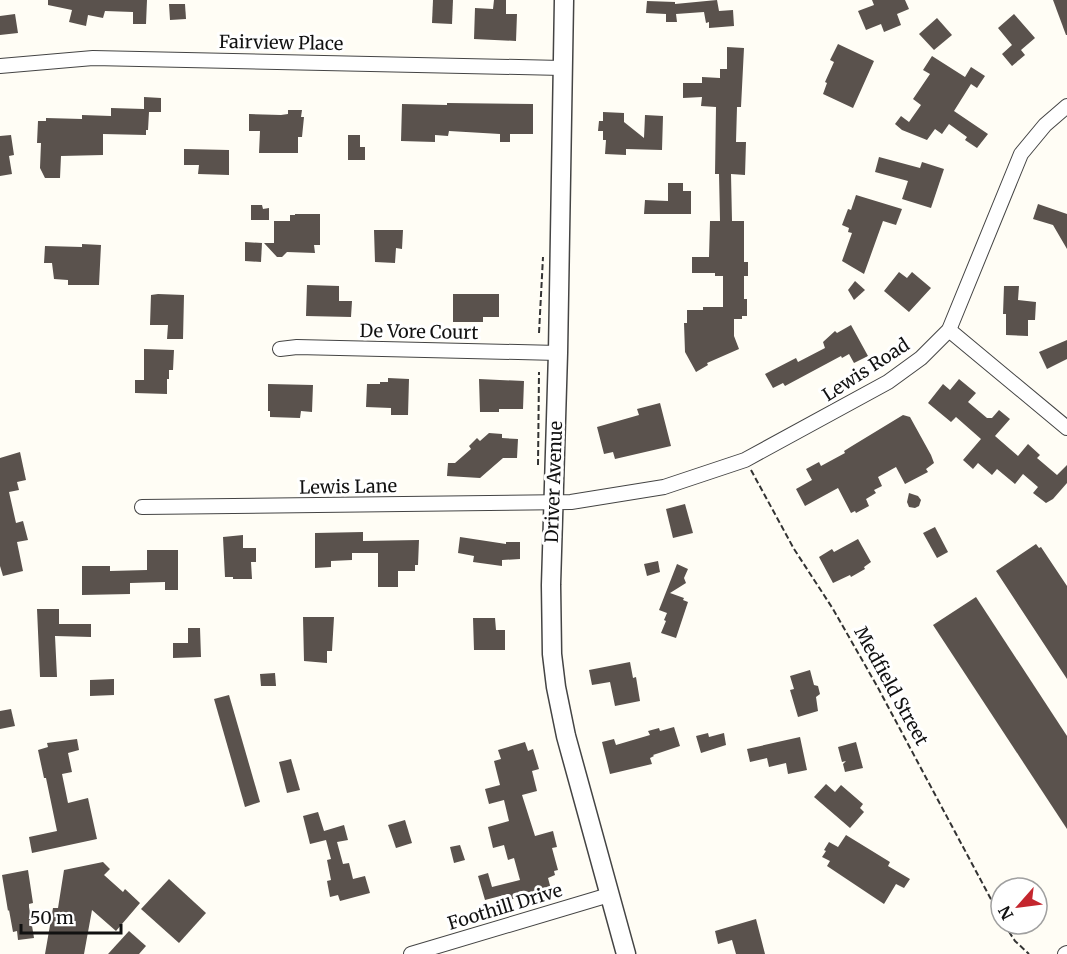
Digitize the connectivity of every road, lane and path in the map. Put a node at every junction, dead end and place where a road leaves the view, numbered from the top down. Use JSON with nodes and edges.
{"nodes":[{"id":1,"x":564,"y":0,"type":"edge"},
{"id":2,"x":0,"y":66,"type":"edge"},
{"id":3,"x":562,"y":68,"type":"junction"},
{"id":4,"x":1067,"y":106,"type":"edge"},
{"id":5,"x":949,"y":330,"type":"junction"},
{"id":6,"x":280,"y":349,"type":"dead end"},
{"id":7,"x":558,"y":353,"type":"junction"},
{"id":8,"x":539,"y":372,"type":"dead end"},
{"id":9,"x":1067,"y":428,"type":"edge"},
{"id":10,"x":538,"y":466,"type":"dead end"},
{"id":11,"x":751,"y":470,"type":"dead end"},
{"id":12,"x":553,"y":502,"type":"junction"},
{"id":13,"x":142,"y":507,"type":"dead end"},
{"id":14,"x":609,"y":895,"type":"junction"},
{"id":15,"x":989,"y":896,"type":"edge"},
{"id":16,"x":1011,"y":936,"type":"edge"},
{"id":17,"x":411,"y":954,"type":"edge"},
{"id":18,"x":626,"y":954,"type":"edge"},
{"id":19,"x":1029,"y":954,"type":"edge"}],
"edges":[{"from":1,"to":3,"type":"street","name":"Driver Avenue"},
{"from":2,"to":3,"type":"street","name":"Fairview Place"},
{"from":3,"to":7,"type":"street","name":"Driver Avenue"},
{"from":4,"to":5,"type":"street","name":"Lewis Road"},
{"from":5,"to":9,"type":"street"},
{"from":5,"to":12,"type":"street","name":"Lewis Road"},
{"from":6,"to":7,"type":"street","name":"De Vore Court"},
{"from":7,"to":12,"type":"street","name":"Driver Avenue"},
{"from":8,"to":10,"type":"path"},
{"from":11,"to":15,"type":"path","name":"Medfield Street"},
{"from":12,"to":13,"type":"street","name":"Lewis Lane"},
{"from":12,"to":14,"type":"street","name":"Driver Avenue"},
{"from":14,"to":17,"type":"street","name":"Foothill Drive"},
{"from":14,"to":18,"type":"street","name":"Driver Avenue"},
{"from":16,"to":19,"type":"path"}]}
